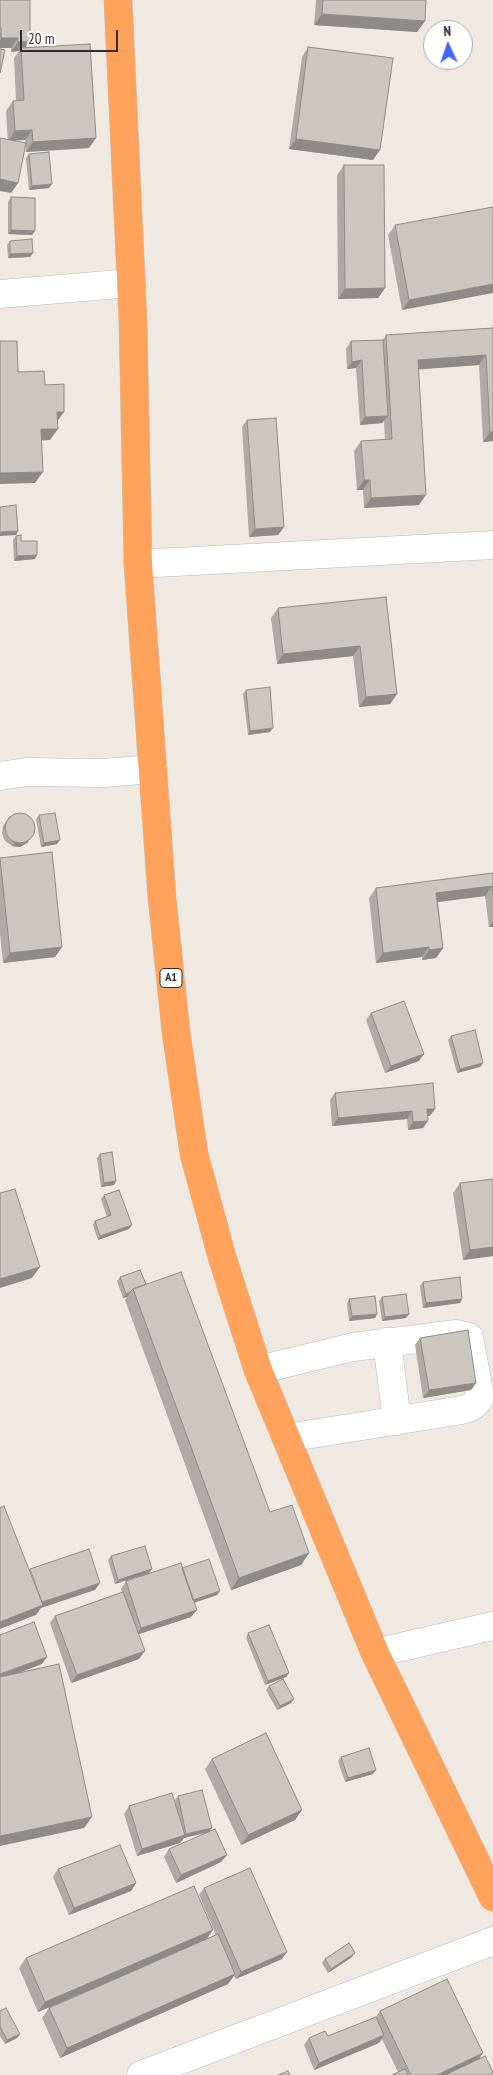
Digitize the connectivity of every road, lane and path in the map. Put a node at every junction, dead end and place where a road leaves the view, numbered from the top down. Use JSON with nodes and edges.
{"nodes":[{"id":1,"x":118,"y":0,"type":"edge"},
{"id":2,"x":131,"y":283,"type":"junction"},
{"id":3,"x":0,"y":294,"type":"edge"},
{"id":4,"x":493,"y":545,"type":"edge"},
{"id":5,"x":138,"y":564,"type":"junction"},
{"id":6,"x":153,"y":768,"type":"junction"},
{"id":7,"x":0,"y":776,"type":"edge"},
{"id":8,"x":387,"y":1342,"type":"junction"},
{"id":9,"x":258,"y":1370,"type":"junction"},
{"id":10,"x":397,"y":1421,"type":"junction"},
{"id":11,"x":286,"y":1438,"type":"junction"},
{"id":12,"x":493,"y":1626,"type":"edge"},
{"id":13,"x":375,"y":1653,"type":"junction"},
{"id":14,"x":493,"y":1897,"type":"edge"},
{"id":15,"x":493,"y":1941,"type":"edge"},
{"id":16,"x":141,"y":2075,"type":"edge"}],
"edges":[{"from":1,"to":2,"type":"highway","number":"A1"},
{"from":2,"to":3,"type":"street"},
{"from":2,"to":5,"type":"highway","number":"A1"},
{"from":4,"to":5,"type":"street"},
{"from":5,"to":6,"type":"highway","number":"A1"},
{"from":6,"to":7,"type":"street"},
{"from":6,"to":9,"type":"highway","number":"A1"},
{"from":8,"to":9,"type":"street"},
{"from":8,"to":10,"type":"street"},
{"from":8,"to":10,"type":"street"},
{"from":9,"to":11,"type":"highway","number":"A1"},
{"from":10,"to":11,"type":"street"},
{"from":11,"to":13,"type":"highway","number":"A1"},
{"from":12,"to":13,"type":"street"},
{"from":13,"to":14,"type":"highway","number":"A1"},
{"from":15,"to":16,"type":"street"}]}
